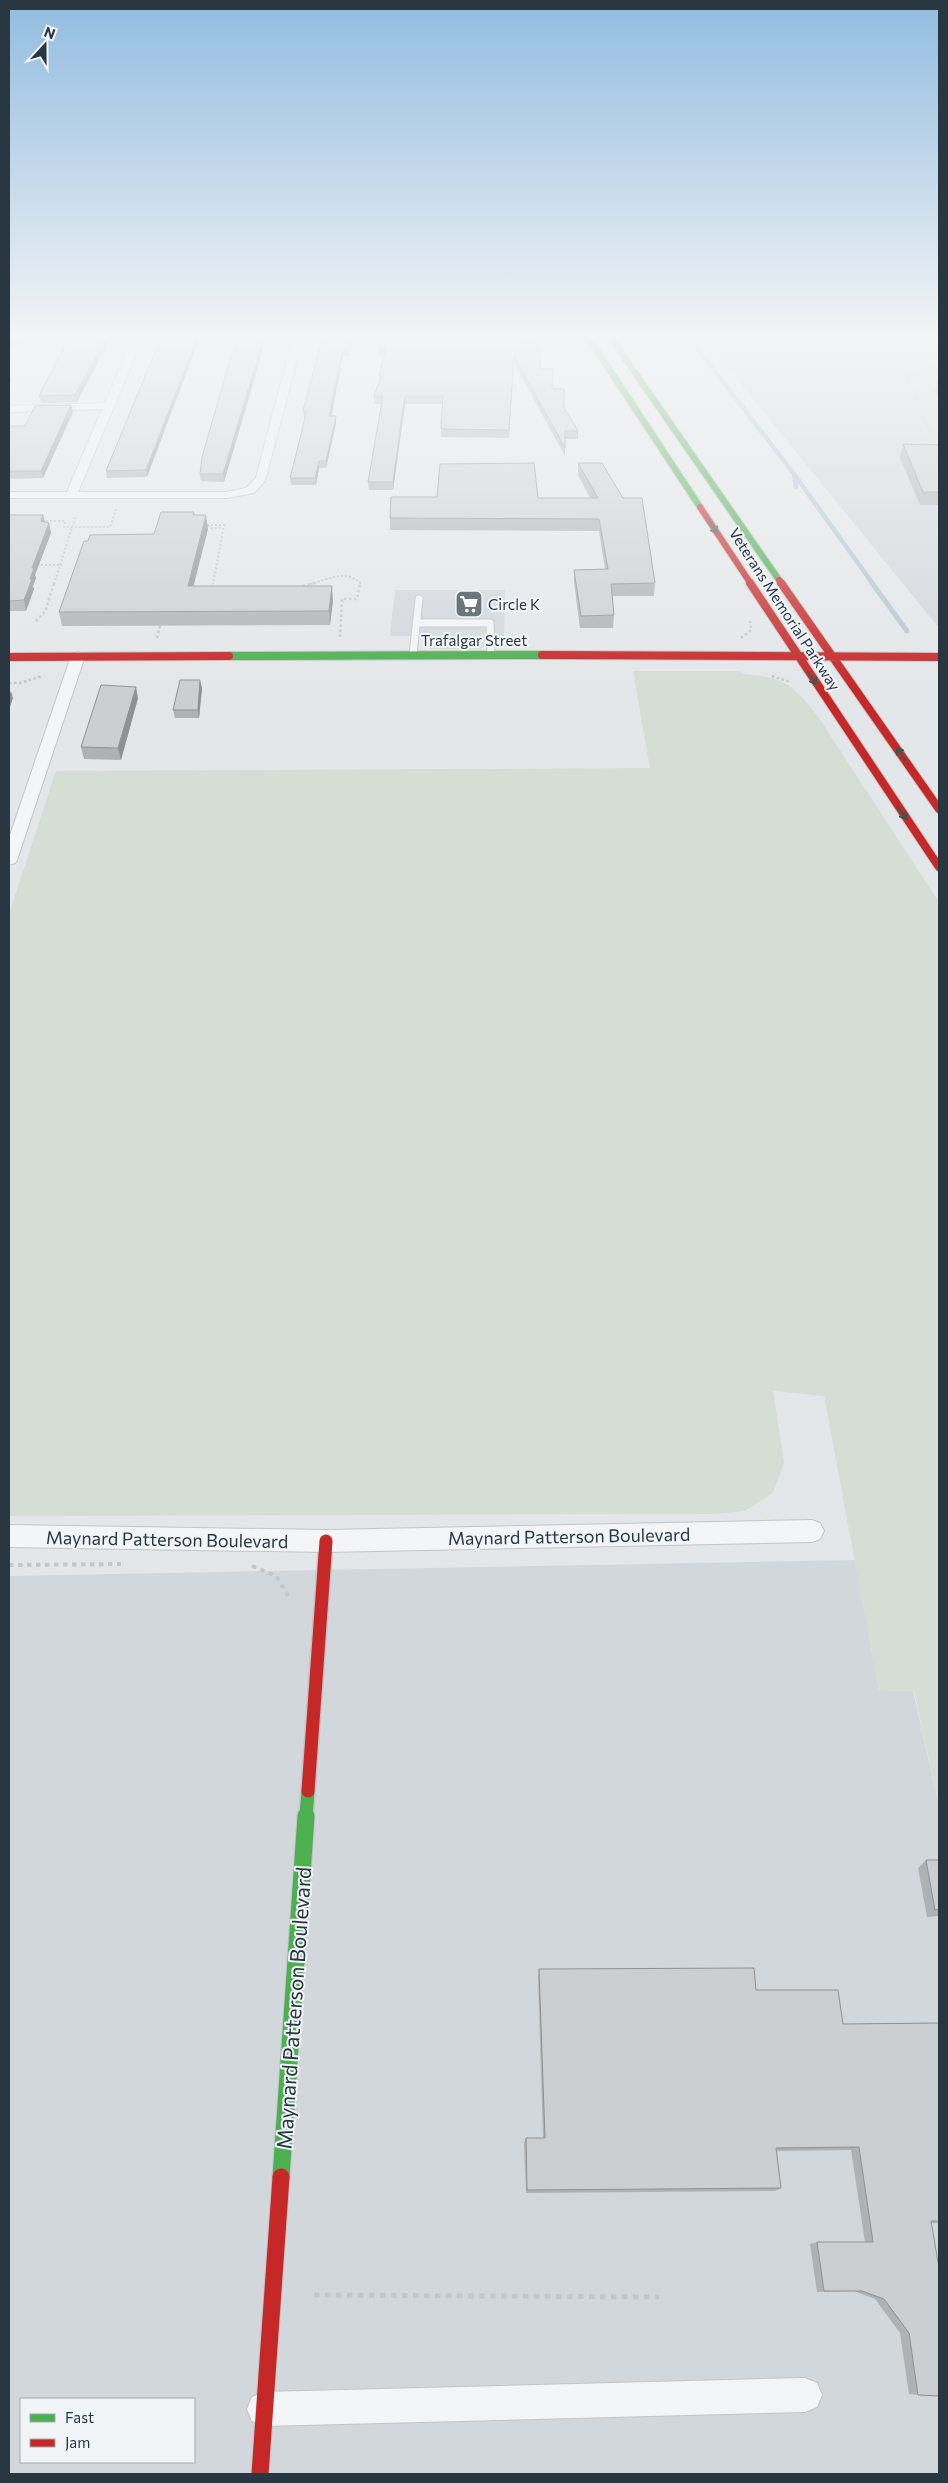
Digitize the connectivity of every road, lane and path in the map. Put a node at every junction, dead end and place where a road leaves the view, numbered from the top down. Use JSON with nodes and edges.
{"nodes":[{"id":1,"x":88,"y":456,"type":"edge"},
{"id":2,"x":267,"y":456,"type":"edge"},
{"id":3,"x":666,"y":456,"type":"edge"},
{"id":4,"x":693,"y":456,"type":"edge"},
{"id":5,"x":9,"y":495,"type":"edge"},
{"id":6,"x":71,"y":495,"type":"junction"},
{"id":7,"x":117,"y":508,"type":"dead end"},
{"id":8,"x":76,"y":515,"type":"dead end"},
{"id":9,"x":37,"y":521,"type":"edge"},
{"id":10,"x":198,"y":525,"type":"edge"},
{"id":11,"x":72,"y":527,"type":"junction"},
{"id":12,"x":35,"y":565,"type":"edge"},
{"id":13,"x":62,"y":565,"type":"junction"},
{"id":14,"x":297,"y":588,"type":"edge"},
{"id":15,"x":209,"y":591,"type":"edge"},
{"id":16,"x":419,"y":599,"type":"dead end"},
{"id":17,"x":750,"y":618,"type":"dead end"},
{"id":18,"x":36,"y":621,"type":"dead end"},
{"id":19,"x":416,"y":623,"type":"junction"},
{"id":20,"x":160,"y":626,"type":"edge"},
{"id":21,"x":738,"y":640,"type":"dead end"},
{"id":22,"x":156,"y":643,"type":"dead end"},
{"id":23,"x":339,"y":643,"type":"dead end"},
{"id":24,"x":413,"y":655,"type":"junction"},
{"id":25,"x":490,"y":655,"type":"junction"},
{"id":26,"x":78,"y":656,"type":"junction"},
{"id":27,"x":9,"y":657,"type":"edge"},
{"id":28,"x":798,"y":657,"type":"junction"},
{"id":29,"x":834,"y":657,"type":"junction"},
{"id":30,"x":939,"y":657,"type":"edge"},
{"id":31,"x":48,"y":674,"type":"dead end"},
{"id":32,"x":9,"y":682,"type":"edge"},
{"id":33,"x":939,"y":809,"type":"edge"},
{"id":34,"x":9,"y":860,"type":"edge"},
{"id":35,"x":939,"y":867,"type":"edge"},
{"id":36,"x":812,"y":1531,"type":"dead end"},
{"id":37,"x":9,"y":1536,"type":"edge"},
{"id":38,"x":326,"y":1542,"type":"junction"},
{"id":39,"x":125,"y":1564,"type":"dead end"},
{"id":40,"x":9,"y":1565,"type":"edge"},
{"id":41,"x":250,"y":1565,"type":"dead end"},
{"id":42,"x":292,"y":1602,"type":"dead end"},
{"id":43,"x":314,"y":2295,"type":"dead end"},
{"id":44,"x":659,"y":2297,"type":"dead end"},
{"id":45,"x":805,"y":2395,"type":"dead end"},
{"id":46,"x":264,"y":2409,"type":"junction"},
{"id":47,"x":260,"y":2474,"type":"edge"}],
"edges":[{"from":1,"to":6,"type":"street"},
{"from":2,"to":6,"type":"street"},
{"from":3,"to":28,"type":"main road","name":"Veterans Memorial Parkway","one_way":true},
{"from":4,"to":29,"type":"main road","name":"Veterans Memorial Parkway"},
{"from":5,"to":6,"type":"street"},
{"from":7,"to":11,"type":"path"},
{"from":8,"to":11,"type":"path"},
{"from":9,"to":11,"type":"path"},
{"from":10,"to":15,"type":"path"},
{"from":11,"to":13,"type":"path"},
{"from":12,"to":13,"type":"path"},
{"from":13,"to":18,"type":"path"},
{"from":14,"to":23,"type":"path"},
{"from":16,"to":19,"type":"lane"},
{"from":17,"to":21,"type":"path"},
{"from":19,"to":24,"type":"lane"},
{"from":19,"to":25,"type":"lane"},
{"from":20,"to":22,"type":"path"},
{"from":24,"to":25,"type":"main road","name":"Trafalgar Street"},
{"from":24,"to":26,"type":"main road","name":"Trafalgar Street"},
{"from":25,"to":28,"type":"main road","name":"Trafalgar Street"},
{"from":26,"to":27,"type":"main road","name":"Trafalgar Street"},
{"from":26,"to":34,"type":"street"},
{"from":28,"to":29,"type":"main road","name":"Trafalgar Street"},
{"from":28,"to":35,"type":"main road","name":"Veterans Memorial Parkway","one_way":true},
{"from":29,"to":30,"type":"main road","name":"Trafalgar Street"},
{"from":33,"to":29,"type":"main road","name":"Veterans Memorial Parkway","one_way":true},
{"from":31,"to":32,"type":"path"},
{"from":36,"to":38,"type":"street","name":"Maynard Patterson Boulevard"},
{"from":37,"to":38,"type":"street","name":"Maynard Patterson Boulevard"},
{"from":38,"to":46,"type":"main road","name":"Maynard Patterson Boulevard"},
{"from":39,"to":40,"type":"path"},
{"from":41,"to":42,"type":"path"},
{"from":43,"to":44,"type":"path"},
{"from":45,"to":46,"type":"street"},
{"from":46,"to":47,"type":"main road","name":"Maynard Patterson Boulevard"}]}
